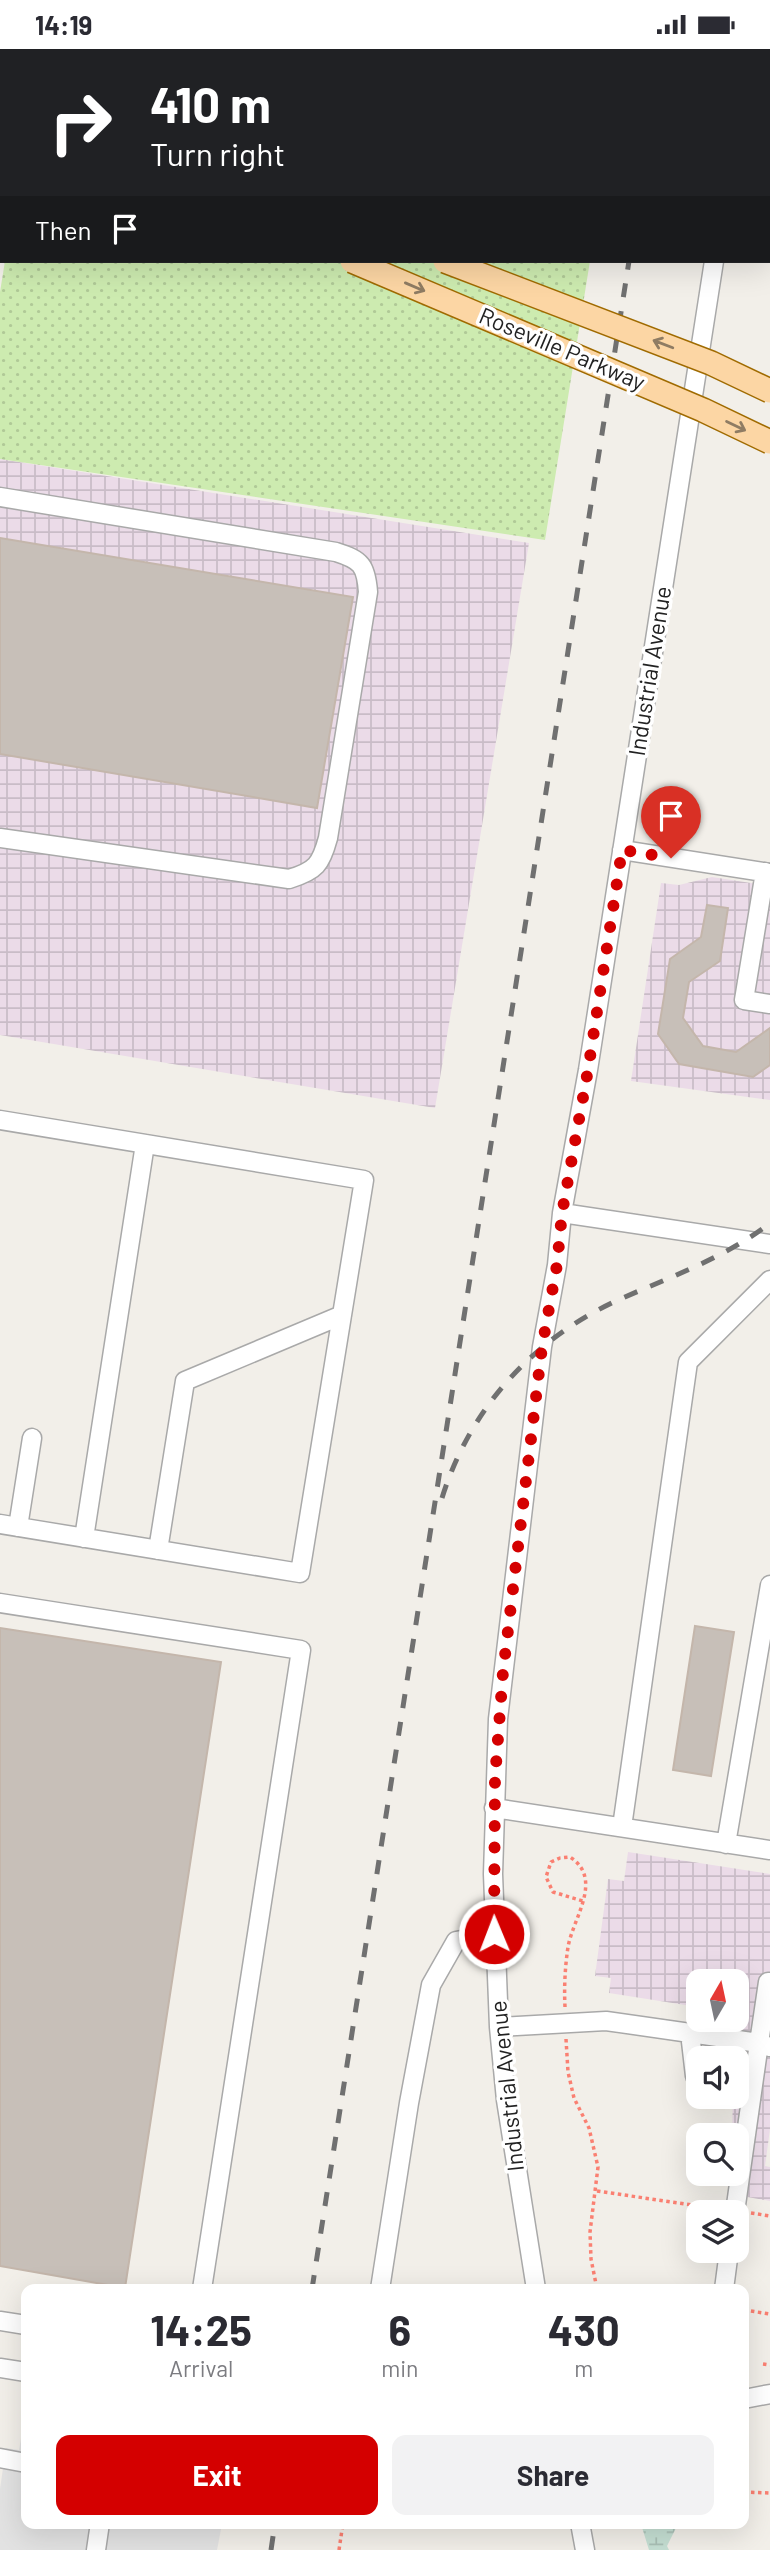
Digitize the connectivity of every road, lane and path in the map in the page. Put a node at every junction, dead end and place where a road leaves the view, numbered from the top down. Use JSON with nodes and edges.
{"nodes":[{"id":1,"x":357,"y":263,"type":"edge"},
{"id":2,"x":449,"y":263,"type":"edge"},
{"id":3,"x":714,"y":263,"type":"edge"},
{"id":4,"x":770,"y":391,"type":"edge"},
{"id":5,"x":770,"y":443,"type":"edge"},
{"id":6,"x":0,"y":496,"type":"edge"},
{"id":7,"x":0,"y":838,"type":"edge"},
{"id":8,"x":622,"y":850,"type":"junction"},
{"id":9,"x":767,"y":873,"type":"edge"},
{"id":10,"x":770,"y":1004,"type":"edge"},
{"id":11,"x":0,"y":1120,"type":"edge"},
{"id":12,"x":145,"y":1144,"type":"junction"},
{"id":13,"x":562,"y":1213,"type":"junction"},
{"id":14,"x":770,"y":1244,"type":"edge"},
{"id":15,"x":770,"y":1280,"type":"edge"},
{"id":16,"x":342,"y":1315,"type":"junction"},
{"id":17,"x":32,"y":1438,"type":"dead end"},
{"id":18,"x":9,"y":1525,"type":"edge"},
{"id":19,"x":84,"y":1538,"type":"junction"},
{"id":20,"x":158,"y":1550,"type":"junction"},
{"id":21,"x":770,"y":1585,"type":"edge"},
{"id":22,"x":0,"y":1603,"type":"edge"},
{"id":23,"x":494,"y":1808,"type":"junction"},
{"id":24,"x":622,"y":1828,"type":"junction"},
{"id":25,"x":726,"y":1844,"type":"junction"},
{"id":26,"x":770,"y":1850,"type":"edge"},
{"id":27,"x":583,"y":1901,"type":"junction"},
{"id":28,"x":494,"y":1934,"type":"junction"},
{"id":29,"x":770,"y":1982,"type":"edge"},
{"id":30,"x":565,"y":2023,"type":"junction"},
{"id":31,"x":499,"y":2027,"type":"junction"},
{"id":32,"x":690,"y":2033,"type":"junction"},
{"id":33,"x":764,"y":2045,"type":"edge"},
{"id":34,"x":692,"y":2046,"type":"edge"},
{"id":35,"x":597,"y":2191,"type":"junction"},
{"id":36,"x":737,"y":2200,"type":"edge"},
{"id":37,"x":686,"y":2205,"type":"edge"},
{"id":38,"x":749,"y":2214,"type":"edge"},
{"id":39,"x":770,"y":2216,"type":"edge"},
{"id":40,"x":727,"y":2263,"type":"edge"},
{"id":41,"x":203,"y":2284,"type":"edge"},
{"id":42,"x":381,"y":2284,"type":"edge"},
{"id":43,"x":535,"y":2284,"type":"edge"},
{"id":44,"x":596,"y":2284,"type":"edge"},
{"id":45,"x":725,"y":2284,"type":"edge"},
{"id":46,"x":749,"y":2311,"type":"edge"},
{"id":47,"x":770,"y":2314,"type":"edge"},
{"id":48,"x":0,"y":2321,"type":"edge"},
{"id":49,"x":21,"y":2324,"type":"edge"},
{"id":50,"x":762,"y":2364,"type":"dead end"},
{"id":51,"x":770,"y":2365,"type":"edge"},
{"id":52,"x":0,"y":2368,"type":"edge"},
{"id":53,"x":21,"y":2371,"type":"edge"},
{"id":54,"x":770,"y":2394,"type":"edge"},
{"id":55,"x":749,"y":2398,"type":"edge"},
{"id":56,"x":0,"y":2458,"type":"edge"},
{"id":57,"x":21,"y":2462,"type":"edge"},
{"id":58,"x":749,"y":2492,"type":"edge"},
{"id":59,"x":770,"y":2493,"type":"edge"},
{"id":60,"x":99,"y":2529,"type":"edge"},
{"id":61,"x":342,"y":2529,"type":"edge"},
{"id":62,"x":581,"y":2529,"type":"edge"},
{"id":63,"x":96,"y":2550,"type":"edge"},
{"id":64,"x":339,"y":2550,"type":"edge"},
{"id":65,"x":585,"y":2550,"type":"edge"}],
"edges":[{"from":1,"to":5,"type":"main road","name":"Roseville Parkway","one_way":true,"bridge":true},
{"from":4,"to":2,"type":"main road","name":"Roseville Parkway","one_way":true,"bridge":true},
{"from":3,"to":8,"type":"street","name":"Industrial Avenue"},
{"from":6,"to":7,"type":"street"},
{"from":8,"to":9,"type":"street"},
{"from":8,"to":13,"type":"street","name":"Industrial Avenue"},
{"from":9,"to":10,"type":"street"},
{"from":11,"to":12,"type":"street"},
{"from":12,"to":16,"type":"street"},
{"from":12,"to":19,"type":"street"},
{"from":13,"to":14,"type":"street"},
{"from":13,"to":23,"type":"street","name":"Industrial Avenue"},
{"from":15,"to":24,"type":"street"},
{"from":16,"to":20,"type":"street"},
{"from":16,"to":20,"type":"street"},
{"from":17,"to":18,"type":"street"},
{"from":18,"to":19,"type":"street"},
{"from":19,"to":20,"type":"street"},
{"from":21,"to":25,"type":"street"},
{"from":22,"to":41,"type":"street"},
{"from":23,"to":24,"type":"street"},
{"from":23,"to":28,"type":"street","name":"Industrial Avenue"},
{"from":24,"to":25,"type":"street"},
{"from":25,"to":26,"type":"street"},
{"from":27,"to":27,"type":"path"},
{"from":27,"to":30,"type":"path"},
{"from":28,"to":31,"type":"street","name":"Industrial Avenue"},
{"from":28,"to":42,"type":"street"},
{"from":29,"to":33,"type":"street"},
{"from":30,"to":31,"type":"street"},
{"from":30,"to":32,"type":"street"},
{"from":30,"to":35,"type":"path"},
{"from":31,"to":43,"type":"street","name":"Industrial Avenue"},
{"from":32,"to":33,"type":"street"},
{"from":32,"to":34,"type":"street"},
{"from":33,"to":36,"type":"street"},
{"from":35,"to":37,"type":"path"},
{"from":35,"to":44,"type":"path"},
{"from":38,"to":39,"type":"path"},
{"from":40,"to":45,"type":"street"},
{"from":46,"to":47,"type":"path"},
{"from":48,"to":49,"type":"street"},
{"from":50,"to":51,"type":"path"},
{"from":52,"to":53,"type":"street"},
{"from":54,"to":55,"type":"street"},
{"from":56,"to":57,"type":"street"},
{"from":58,"to":59,"type":"path"},
{"from":60,"to":63,"type":"street"},
{"from":61,"to":64,"type":"path"},
{"from":62,"to":65,"type":"street"}]}
